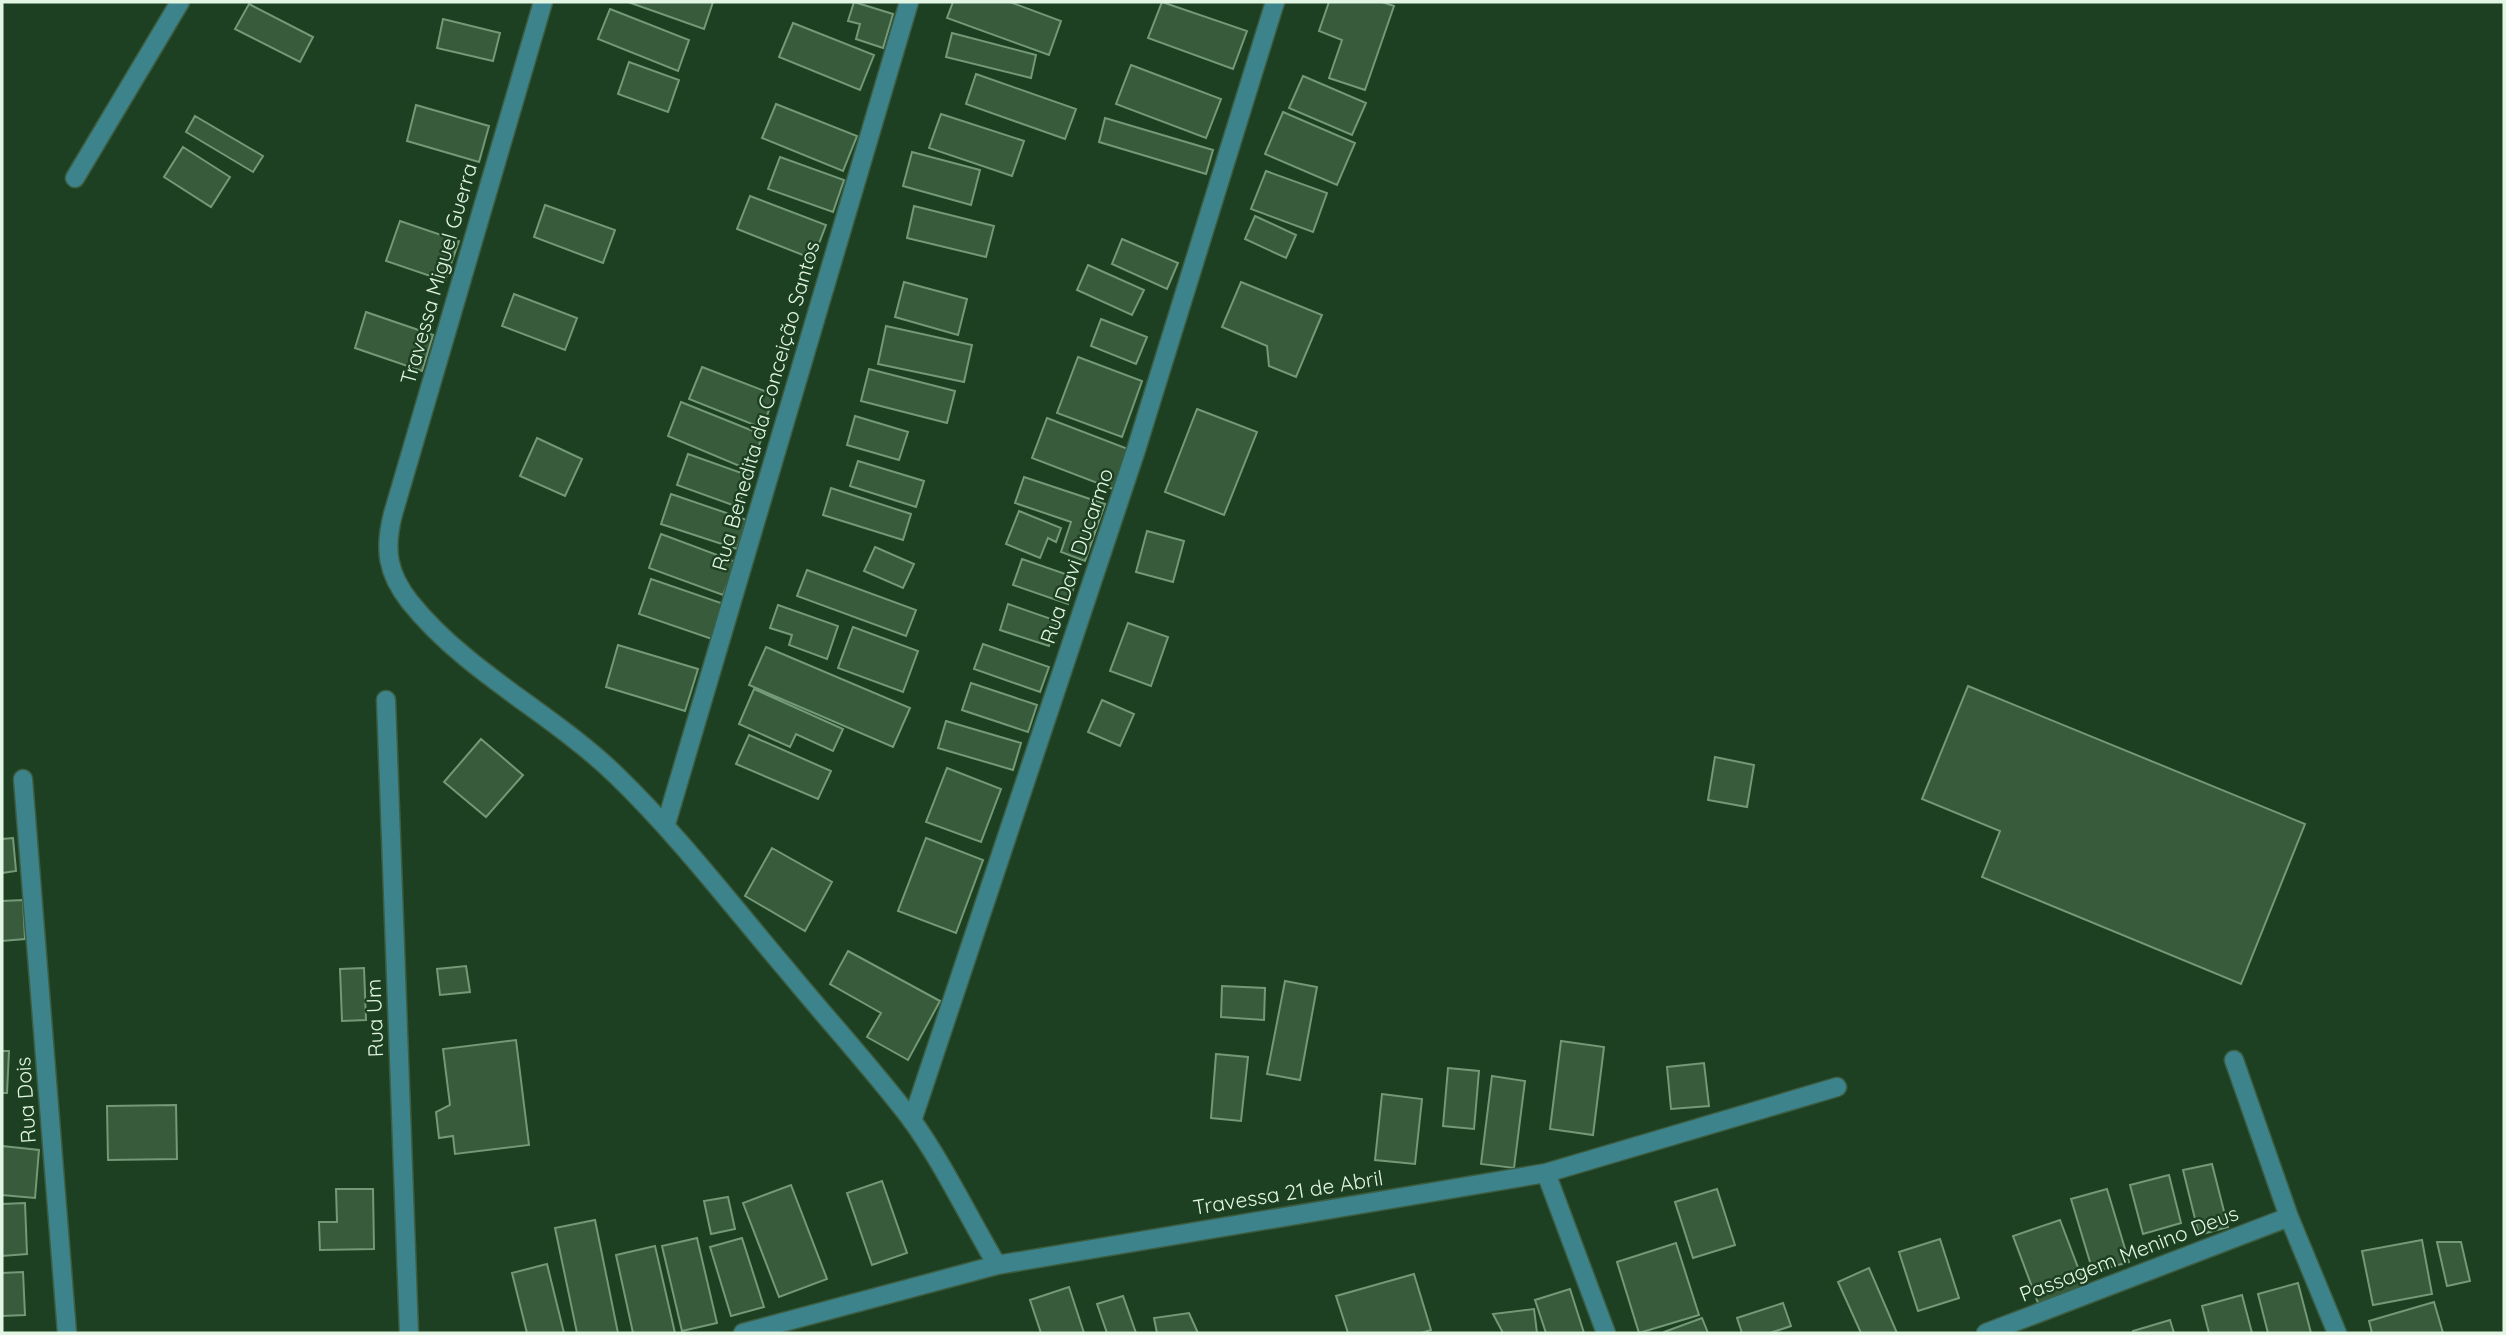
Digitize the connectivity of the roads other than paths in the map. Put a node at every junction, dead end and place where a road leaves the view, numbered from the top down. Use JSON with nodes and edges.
{"nodes":[{"id":1,"x":180,"y":2,"type":"edge"},
{"id":2,"x":543,"y":2,"type":"edge"},
{"id":3,"x":909,"y":2,"type":"edge"},
{"id":4,"x":1275,"y":2,"type":"edge"},
{"id":5,"x":75,"y":178,"type":"dead end"},
{"id":6,"x":386,"y":700,"type":"dead end"},
{"id":7,"x":23,"y":779,"type":"dead end"},
{"id":8,"x":666,"y":824,"type":"junction"},
{"id":9,"x":2234,"y":1059,"type":"dead end"},
{"id":10,"x":1837,"y":1087,"type":"dead end"},
{"id":11,"x":912,"y":1121,"type":"junction"},
{"id":12,"x":1546,"y":1174,"type":"junction"},
{"id":13,"x":2288,"y":1217,"type":"junction"},
{"id":14,"x":997,"y":1265,"type":"junction"},
{"id":15,"x":67,"y":1333,"type":"edge"},
{"id":16,"x":409,"y":1333,"type":"edge"},
{"id":17,"x":743,"y":1333,"type":"edge"},
{"id":18,"x":1606,"y":1333,"type":"edge"},
{"id":19,"x":1986,"y":1333,"type":"edge"},
{"id":20,"x":2337,"y":1333,"type":"edge"}],
"edges":[{"from":1,"to":5,"type":"street"},
{"from":2,"to":8,"type":"street","name":"Travessa Miguel Guerra"},
{"from":3,"to":8,"type":"street","name":"Rua Benedita da Conceição Santos"},
{"from":4,"to":11,"type":"street","name":"Rua Davi Ducarmo"},
{"from":6,"to":16,"type":"street","name":"Rua Um"},
{"from":7,"to":15,"type":"street","name":"Rua Dois"},
{"from":8,"to":11,"type":"street"},
{"from":9,"to":13,"type":"street"},
{"from":10,"to":12,"type":"street","name":"Travessa 21 de Abril"},
{"from":11,"to":14,"type":"street"},
{"from":12,"to":14,"type":"street","name":"Travessa 21 de Abril"},
{"from":12,"to":18,"type":"street"},
{"from":13,"to":19,"type":"street","name":"Passagem Menino Deus"},
{"from":13,"to":20,"type":"street"},
{"from":14,"to":17,"type":"street","name":"Travessa 21 de Abril"}]}
